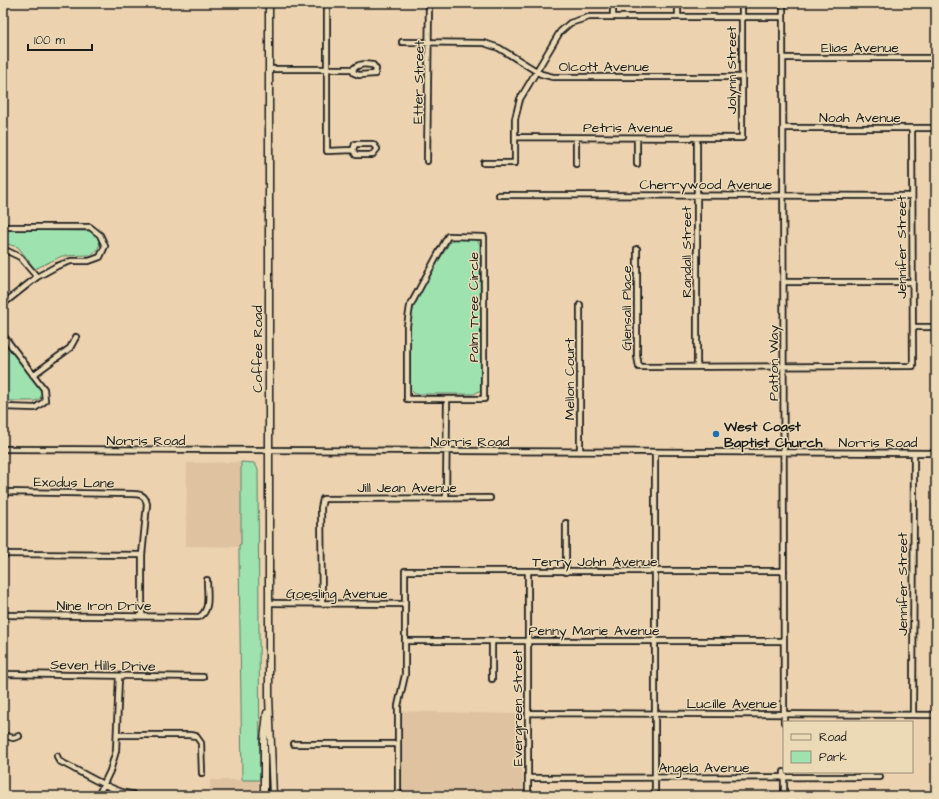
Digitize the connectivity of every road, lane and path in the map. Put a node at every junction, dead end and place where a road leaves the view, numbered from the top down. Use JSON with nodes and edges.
{"nodes":[{"id":1,"x":269,"y":3,"type":"edge"},
{"id":2,"x":327,"y":3,"type":"edge"},
{"id":3,"x":429,"y":3,"type":"edge"},
{"id":4,"x":614,"y":3,"type":"edge"},
{"id":5,"x":678,"y":3,"type":"edge"},
{"id":6,"x":742,"y":3,"type":"edge"},
{"id":7,"x":783,"y":3,"type":"edge"},
{"id":8,"x":614,"y":16,"type":"junction"},
{"id":9,"x":678,"y":17,"type":"junction"},
{"id":10,"x":742,"y":17,"type":"junction"},
{"id":11,"x":783,"y":17,"type":"junction"},
{"id":12,"x":402,"y":42,"type":"dead end"},
{"id":13,"x":429,"y":43,"type":"junction"},
{"id":14,"x":783,"y":58,"type":"junction"},
{"id":15,"x":936,"y":58,"type":"edge"},
{"id":16,"x":269,"y":69,"type":"junction"},
{"id":17,"x":327,"y":69,"type":"junction"},
{"id":18,"x":353,"y":69,"type":"junction"},
{"id":19,"x":537,"y":71,"type":"junction"},
{"id":20,"x":742,"y":77,"type":"junction"},
{"id":21,"x":784,"y":128,"type":"junction"},
{"id":22,"x":912,"y":128,"type":"junction"},
{"id":23,"x":936,"y":128,"type":"edge"},
{"id":24,"x":515,"y":138,"type":"junction"},
{"id":25,"x":576,"y":138,"type":"junction"},
{"id":26,"x":637,"y":138,"type":"junction"},
{"id":27,"x":697,"y":138,"type":"junction"},
{"id":28,"x":742,"y":138,"type":"joint"},
{"id":29,"x":353,"y":150,"type":"junction"},
{"id":30,"x":427,"y":161,"type":"dead end"},
{"id":31,"x":484,"y":163,"type":"dead end"},
{"id":32,"x":576,"y":164,"type":"dead end"},
{"id":33,"x":637,"y":164,"type":"dead end"},
{"id":34,"x":499,"y":195,"type":"dead end"},
{"id":35,"x":697,"y":195,"type":"junction"},
{"id":36,"x":784,"y":195,"type":"junction"},
{"id":37,"x":912,"y":196,"type":"junction"},
{"id":38,"x":3,"y":227,"type":"edge"},
{"id":39,"x":3,"y":249,"type":"edge"},
{"id":40,"x":637,"y":250,"type":"dead end"},
{"id":41,"x":37,"y":277,"type":"junction"},
{"id":42,"x":784,"y":282,"type":"junction"},
{"id":43,"x":912,"y":282,"type":"junction"},
{"id":44,"x":3,"y":304,"type":"edge"},
{"id":45,"x":580,"y":305,"type":"dead end"},
{"id":46,"x":912,"y":327,"type":"junction"},
{"id":47,"x":936,"y":327,"type":"edge"},
{"id":48,"x":3,"y":335,"type":"edge"},
{"id":49,"x":76,"y":337,"type":"dead end"},
{"id":50,"x":698,"y":366,"type":"junction"},
{"id":51,"x":784,"y":366,"type":"junction"},
{"id":52,"x":34,"y":375,"type":"junction"},
{"id":53,"x":447,"y":399,"type":"junction"},
{"id":54,"x":3,"y":407,"type":"edge"},
{"id":55,"x":3,"y":449,"type":"edge"},
{"id":56,"x":269,"y":452,"type":"junction"},
{"id":57,"x":446,"y":452,"type":"junction"},
{"id":58,"x":580,"y":452,"type":"junction"},
{"id":59,"x":655,"y":453,"type":"junction"},
{"id":60,"x":784,"y":453,"type":"junction"},
{"id":61,"x":914,"y":453,"type":"junction"},
{"id":62,"x":936,"y":453,"type":"edge"},
{"id":63,"x":3,"y":492,"type":"edge"},
{"id":64,"x":446,"y":498,"type":"junction"},
{"id":65,"x":490,"y":498,"type":"dead end"},
{"id":66,"x":566,"y":523,"type":"dead end"},
{"id":67,"x":3,"y":554,"type":"edge"},
{"id":68,"x":142,"y":555,"type":"junction"},
{"id":69,"x":528,"y":572,"type":"junction"},
{"id":70,"x":566,"y":572,"type":"junction"},
{"id":71,"x":655,"y":572,"type":"junction"},
{"id":72,"x":784,"y":572,"type":"junction"},
{"id":73,"x":207,"y":580,"type":"dead end"},
{"id":74,"x":269,"y":603,"type":"junction"},
{"id":75,"x":322,"y":604,"type":"junction"},
{"id":76,"x":405,"y":604,"type":"junction"},
{"id":77,"x":3,"y":615,"type":"edge"},
{"id":78,"x":142,"y":616,"type":"junction"},
{"id":79,"x":405,"y":641,"type":"junction"},
{"id":80,"x":492,"y":641,"type":"junction"},
{"id":81,"x":528,"y":641,"type":"junction"},
{"id":82,"x":655,"y":641,"type":"junction"},
{"id":83,"x":784,"y":641,"type":"junction"},
{"id":84,"x":3,"y":674,"type":"edge"},
{"id":85,"x":119,"y":677,"type":"junction"},
{"id":86,"x":203,"y":677,"type":"dead end"},
{"id":87,"x":492,"y":679,"type":"dead end"},
{"id":88,"x":269,"y":696,"type":"junction"},
{"id":89,"x":528,"y":714,"type":"junction"},
{"id":90,"x":655,"y":714,"type":"junction"},
{"id":91,"x":784,"y":714,"type":"junction"},
{"id":92,"x":913,"y":715,"type":"junction"},
{"id":93,"x":936,"y":715,"type":"edge"},
{"id":94,"x":784,"y":721,"type":"edge"},
{"id":95,"x":3,"y":735,"type":"edge"},
{"id":96,"x":118,"y":735,"type":"junction"},
{"id":97,"x":19,"y":736,"type":"dead end"},
{"id":98,"x":294,"y":744,"type":"dead end"},
{"id":99,"x":398,"y":744,"type":"junction"},
{"id":100,"x":57,"y":756,"type":"dead end"},
{"id":101,"x":202,"y":773,"type":"dead end"},
{"id":102,"x":784,"y":775,"type":"edge"},
{"id":103,"x":880,"y":777,"type":"dead end"},
{"id":104,"x":528,"y":778,"type":"junction"},
{"id":105,"x":655,"y":778,"type":"junction"},
{"id":106,"x":104,"y":784,"type":"junction"},
{"id":107,"x":132,"y":794,"type":"dead end"},
{"id":108,"x":98,"y":796,"type":"edge"},
{"id":109,"x":264,"y":796,"type":"edge"},
{"id":110,"x":273,"y":796,"type":"edge"},
{"id":111,"x":398,"y":796,"type":"edge"},
{"id":112,"x":528,"y":796,"type":"edge"},
{"id":113,"x":655,"y":796,"type":"edge"},
{"id":114,"x":784,"y":796,"type":"edge"}],
"edges":[{"from":1,"to":16,"type":"main road","name":"Coffee Road"},
{"from":2,"to":17,"type":"street"},
{"from":3,"to":13,"type":"street","name":"Etter Street"},
{"from":4,"to":8,"type":"street"},
{"from":5,"to":9,"type":"street"},
{"from":6,"to":10,"type":"street","name":"Jolynn Street"},
{"from":7,"to":11,"type":"street","name":"Patton Way"},
{"from":8,"to":9,"type":"street"},
{"from":8,"to":19,"type":"street"},
{"from":9,"to":10,"type":"street"},
{"from":10,"to":11,"type":"street"},
{"from":10,"to":20,"type":"street","name":"Jolynn Street"},
{"from":11,"to":14,"type":"street","name":"Patton Way"},
{"from":12,"to":13,"type":"street","name":"Olcott Avenue"},
{"from":13,"to":19,"type":"street","name":"Olcott Avenue"},
{"from":13,"to":30,"type":"street","name":"Etter Street"},
{"from":14,"to":15,"type":"street","name":"Elias Avenue"},
{"from":14,"to":21,"type":"street","name":"Patton Way"},
{"from":16,"to":17,"type":"street"},
{"from":16,"to":56,"type":"main road","name":"Coffee Road"},
{"from":17,"to":18,"type":"street"},
{"from":17,"to":29,"type":"street"},
{"from":18,"to":18,"type":"street"},
{"from":19,"to":20,"type":"street","name":"Olcott Avenue"},
{"from":19,"to":24,"type":"street"},
{"from":20,"to":28,"type":"street","name":"Jolynn Street"},
{"from":21,"to":22,"type":"street","name":"Noah Avenue"},
{"from":21,"to":36,"type":"street","name":"Patton Way"},
{"from":22,"to":23,"type":"street","name":"Noah Avenue"},
{"from":22,"to":37,"type":"street","name":"Jennifer Street"},
{"from":24,"to":25,"type":"street","name":"Petris Avenue"},
{"from":24,"to":31,"type":"street"},
{"from":25,"to":26,"type":"street","name":"Petris Avenue"},
{"from":25,"to":32,"type":"street"},
{"from":26,"to":27,"type":"street","name":"Petris Avenue"},
{"from":26,"to":33,"type":"street"},
{"from":27,"to":28,"type":"street","name":"Petris Avenue"},
{"from":27,"to":35,"type":"street","name":"Randall Street"},
{"from":29,"to":29,"type":"street"},
{"from":34,"to":35,"type":"street","name":"Cherrywood Avenue"},
{"from":35,"to":36,"type":"street","name":"Cherrywood Avenue"},
{"from":35,"to":50,"type":"street","name":"Randall Street"},
{"from":36,"to":37,"type":"street","name":"Cherrywood Avenue"},
{"from":36,"to":42,"type":"street","name":"Patton Way"},
{"from":37,"to":43,"type":"street","name":"Jennifer Street"},
{"from":38,"to":41,"type":"street"},
{"from":39,"to":41,"type":"street"},
{"from":40,"to":50,"type":"street","name":"Glensall Place"},
{"from":41,"to":44,"type":"street"},
{"from":42,"to":43,"type":"street"},
{"from":42,"to":51,"type":"street","name":"Patton Way"},
{"from":43,"to":46,"type":"street","name":"Jennifer Street"},
{"from":45,"to":58,"type":"street","name":"Mellon Court"},
{"from":46,"to":47,"type":"street"},
{"from":46,"to":51,"type":"street","name":"Jennifer Street"},
{"from":48,"to":52,"type":"street"},
{"from":49,"to":52,"type":"street"},
{"from":50,"to":51,"type":"street"},
{"from":51,"to":60,"type":"street","name":"Patton Way"},
{"from":52,"to":54,"type":"street"},
{"from":53,"to":53,"type":"street","name":"Palm Tree Circle"},
{"from":53,"to":57,"type":"street"},
{"from":55,"to":56,"type":"street","name":"Norris Road"},
{"from":56,"to":57,"type":"street","name":"Norris Road"},
{"from":56,"to":74,"type":"main road","name":"Coffee Road"},
{"from":57,"to":58,"type":"street","name":"Norris Road"},
{"from":57,"to":64,"type":"street"},
{"from":58,"to":59,"type":"street","name":"Norris Road"},
{"from":59,"to":60,"type":"street","name":"Norris Road"},
{"from":59,"to":71,"type":"street"},
{"from":60,"to":61,"type":"street","name":"Norris Road"},
{"from":60,"to":72,"type":"street","name":"Patton Way"},
{"from":61,"to":62,"type":"street","name":"Norris Road"},
{"from":61,"to":92,"type":"street","name":"Jennifer Street"},
{"from":63,"to":68,"type":"street","name":"Exodus Lane"},
{"from":64,"to":65,"type":"street","name":"Jill Jean Avenue"},
{"from":64,"to":75,"type":"street","name":"Jill Jean Avenue"},
{"from":66,"to":70,"type":"street"},
{"from":67,"to":68,"type":"street"},
{"from":68,"to":78,"type":"street"},
{"from":69,"to":70,"type":"street","name":"Terry John Avenue"},
{"from":69,"to":76,"type":"street","name":"Terry John Avenue"},
{"from":69,"to":81,"type":"street","name":"Evergreen Street"},
{"from":70,"to":71,"type":"street","name":"Terry John Avenue"},
{"from":71,"to":72,"type":"street","name":"Terry John Avenue"},
{"from":71,"to":82,"type":"street"},
{"from":72,"to":83,"type":"street","name":"Patton Way"},
{"from":73,"to":78,"type":"street","name":"Nine Iron Drive"},
{"from":74,"to":75,"type":"street","name":"Goesling Avenue"},
{"from":74,"to":88,"type":"main road","name":"Coffee Road"},
{"from":75,"to":76,"type":"street","name":"Goesling Avenue"},
{"from":76,"to":79,"type":"street"},
{"from":77,"to":78,"type":"street","name":"Nine Iron Drive"},
{"from":79,"to":80,"type":"street","name":"Penny Marie Avenue"},
{"from":79,"to":99,"type":"street"},
{"from":80,"to":81,"type":"street","name":"Penny Marie Avenue"},
{"from":80,"to":87,"type":"street"},
{"from":81,"to":82,"type":"street","name":"Penny Marie Avenue"},
{"from":81,"to":89,"type":"street","name":"Evergreen Street"},
{"from":82,"to":83,"type":"street","name":"Penny Marie Avenue"},
{"from":82,"to":90,"type":"street"},
{"from":83,"to":91,"type":"street","name":"Patton Way"},
{"from":84,"to":85,"type":"street","name":"Seven Hills Drive"},
{"from":85,"to":86,"type":"street","name":"Seven Hills Drive"},
{"from":85,"to":96,"type":"street"},
{"from":88,"to":109,"type":"main road","name":"Coffee Road"},
{"from":88,"to":110,"type":"main road","name":"Coffee Road"},
{"from":89,"to":90,"type":"street","name":"Lucille Avenue"},
{"from":89,"to":104,"type":"street","name":"Evergreen Street"},
{"from":90,"to":91,"type":"street","name":"Lucille Avenue"},
{"from":90,"to":105,"type":"street"},
{"from":91,"to":92,"type":"street","name":"Lucille Avenue"},
{"from":91,"to":94,"type":"street","name":"Patton Way"},
{"from":92,"to":93,"type":"street","name":"Lucille Avenue"},
{"from":95,"to":97,"type":"street"},
{"from":96,"to":101,"type":"street"},
{"from":96,"to":106,"type":"street"},
{"from":98,"to":99,"type":"street"},
{"from":99,"to":111,"type":"street"},
{"from":100,"to":106,"type":"street"},
{"from":102,"to":103,"type":"street","name":"Angela Avenue"},
{"from":102,"to":105,"type":"street","name":"Angela Avenue"},
{"from":102,"to":114,"type":"street"},
{"from":104,"to":105,"type":"street","name":"Angela Avenue"},
{"from":104,"to":112,"type":"street","name":"Evergreen Street"},
{"from":105,"to":113,"type":"street"},
{"from":106,"to":107,"type":"street"},
{"from":106,"to":108,"type":"street"}]}
